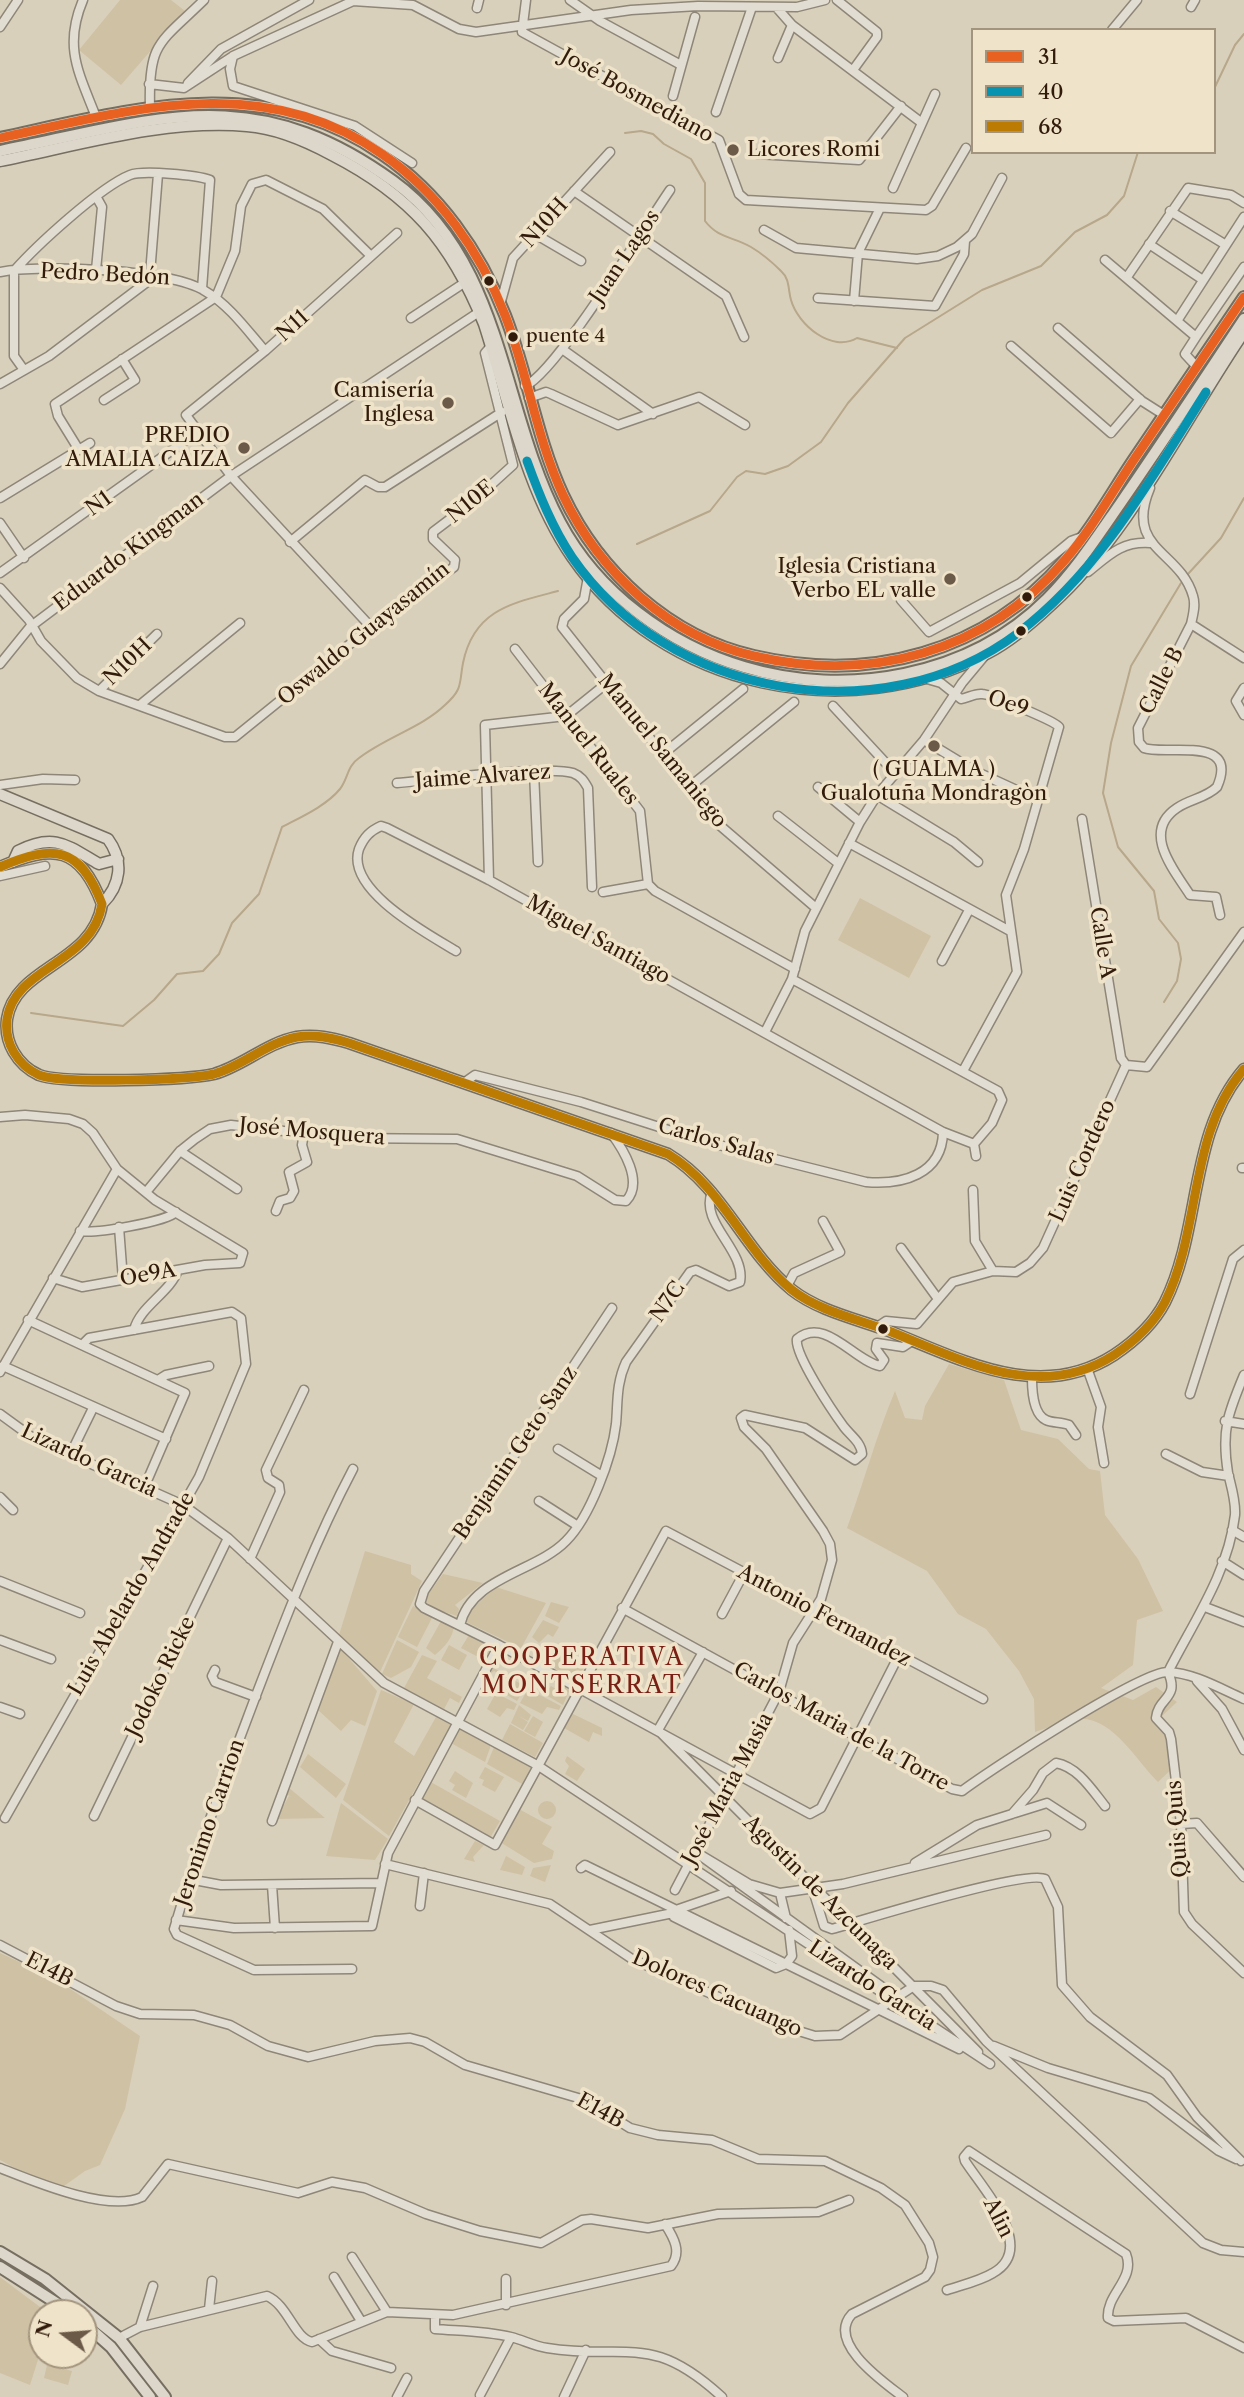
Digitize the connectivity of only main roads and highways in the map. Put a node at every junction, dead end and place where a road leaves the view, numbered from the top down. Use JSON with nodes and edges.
{"nodes":[{"id":1,"x":0,"y":138,"type":"edge"},
{"id":2,"x":0,"y":151,"type":"edge"},
{"id":3,"x":0,"y":161,"type":"edge"},
{"id":4,"x":1244,"y":297,"type":"edge"},
{"id":5,"x":1244,"y":318,"type":"edge"},
{"id":6,"x":1244,"y":332,"type":"edge"},
{"id":7,"x":0,"y":794,"type":"edge"},
{"id":8,"x":118,"y":859,"type":"junction"},
{"id":9,"x":13,"y":862,"type":"junction"},
{"id":10,"x":0,"y":867,"type":"edge"},
{"id":11,"x":102,"y":904,"type":"junction"},
{"id":12,"x":1244,"y":1069,"type":"edge"},
{"id":13,"x":0,"y":2252,"type":"edge"},
{"id":14,"x":0,"y":2267,"type":"edge"},
{"id":15,"x":50,"y":2299,"type":"edge"},
{"id":16,"x":98,"y":2335,"type":"edge"},
{"id":17,"x":150,"y":2397,"type":"edge"},
{"id":18,"x":165,"y":2397,"type":"edge"}],
"edges":[{"from":1,"to":4,"type":"highway"},
{"from":2,"to":5,"type":"highway"},
{"from":3,"to":6,"type":"main road"},
{"from":7,"to":8,"type":"main road"},
{"from":8,"to":9,"type":"main road"},
{"from":8,"to":11,"type":"main road"},
{"from":9,"to":10,"type":"main road"},
{"from":9,"to":11,"type":"main road"},
{"from":11,"to":12,"type":"main road"},
{"from":13,"to":18,"type":"highway"},
{"from":14,"to":15,"type":"highway"},
{"from":16,"to":17,"type":"highway"}]}
